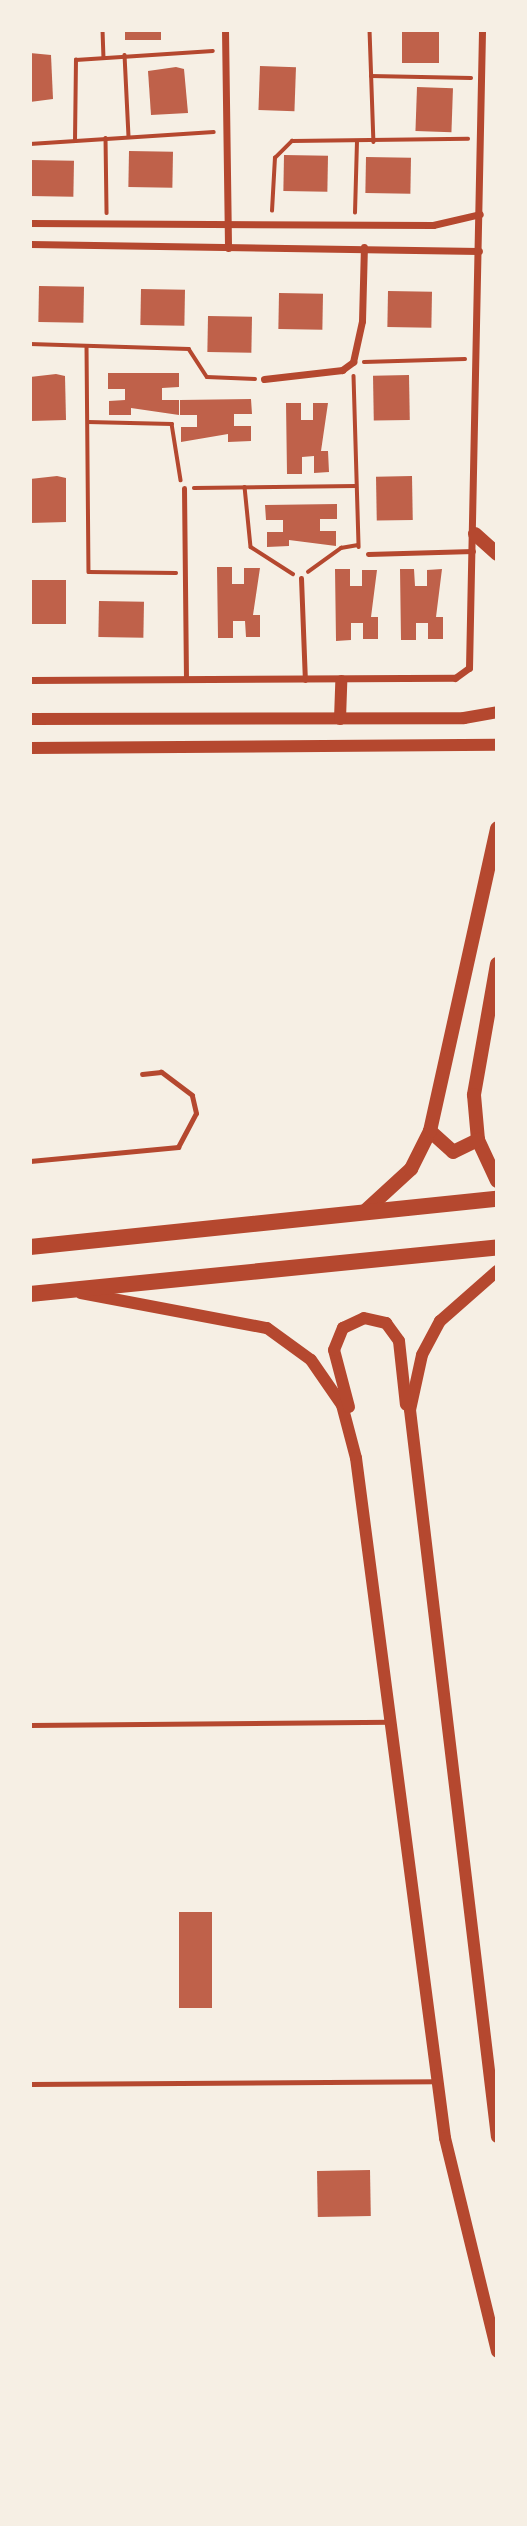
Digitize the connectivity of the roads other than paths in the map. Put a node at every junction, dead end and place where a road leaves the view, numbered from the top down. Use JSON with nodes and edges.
{"nodes":[{"id":1,"x":225,"y":30,"type":"edge"},
{"id":2,"x":482,"y":30,"type":"edge"},
{"id":3,"x":480,"y":214,"type":"junction"},
{"id":4,"x":30,"y":223,"type":"edge"},
{"id":5,"x":228,"y":226,"type":"junction"},
{"id":6,"x":30,"y":244,"type":"edge"},
{"id":7,"x":364,"y":247,"type":"junction"},
{"id":8,"x":229,"y":248,"type":"junction"},
{"id":9,"x":479,"y":251,"type":"junction"},
{"id":10,"x":264,"y":379,"type":"road end"},
{"id":11,"x":184,"y":488,"type":"road end"},
{"id":12,"x":475,"y":534,"type":"junction"},
{"id":13,"x":475,"y":551,"type":"junction"},
{"id":14,"x":368,"y":554,"type":"road end"},
{"id":15,"x":497,"y":554,"type":"edge"},
{"id":16,"x":301,"y":578,"type":"road end"},
{"id":17,"x":30,"y":680,"type":"edge"},
{"id":18,"x":186,"y":680,"type":"junction"},
{"id":19,"x":305,"y":681,"type":"junction"},
{"id":20,"x":341,"y":681,"type":"junction"},
{"id":21,"x":497,"y":712,"type":"edge"},
{"id":22,"x":30,"y":719,"type":"edge"},
{"id":23,"x":340,"y":719,"type":"junction"},
{"id":24,"x":497,"y":745,"type":"edge"},
{"id":25,"x":30,"y":748,"type":"edge"},
{"id":26,"x":497,"y":828,"type":"edge"},
{"id":27,"x":497,"y":964,"type":"edge"},
{"id":28,"x":142,"y":1074,"type":"dead end"},
{"id":29,"x":430,"y":1131,"type":"junction"},
{"id":30,"x":478,"y":1140,"type":"junction"},
{"id":31,"x":30,"y":1161,"type":"edge"},
{"id":32,"x":497,"y":1181,"type":"edge"},
{"id":33,"x":497,"y":1199,"type":"edge"},
{"id":34,"x":364,"y":1212,"type":"junction"},
{"id":35,"x":497,"y":1247,"type":"edge"},
{"id":36,"x":30,"y":1248,"type":"edge"},
{"id":37,"x":497,"y":1270,"type":"edge"},
{"id":38,"x":64,"y":1290,"type":"junction"},
{"id":39,"x":30,"y":1294,"type":"edge"},
{"id":40,"x":410,"y":1429,"type":"junction"},
{"id":41,"x":351,"y":1430,"type":"junction"},
{"id":42,"x":391,"y":1722,"type":"junction"},
{"id":43,"x":30,"y":1725,"type":"edge"},
{"id":44,"x":438,"y":2081,"type":"junction"},
{"id":45,"x":30,"y":2084,"type":"edge"},
{"id":46,"x":497,"y":2137,"type":"edge"},
{"id":47,"x":497,"y":2352,"type":"edge"}],
"edges":[{"from":1,"to":5,"type":"street"},
{"from":2,"to":3,"type":"street"},
{"from":3,"to":5,"type":"street"},
{"from":3,"to":9,"type":"street"},
{"from":4,"to":5,"type":"street"},
{"from":5,"to":8,"type":"street"},
{"from":6,"to":8,"type":"street"},
{"from":7,"to":8,"type":"street"},
{"from":7,"to":9,"type":"street"},
{"from":7,"to":10,"type":"street"},
{"from":9,"to":12,"type":"street"},
{"from":11,"to":18,"type":"lane"},
{"from":12,"to":13,"type":"street"},
{"from":12,"to":15,"type":"main road"},
{"from":13,"to":14,"type":"lane"},
{"from":13,"to":20,"type":"street"},
{"from":16,"to":19,"type":"lane"},
{"from":17,"to":18,"type":"street"},
{"from":18,"to":19,"type":"street"},
{"from":19,"to":20,"type":"street"},
{"from":20,"to":23,"type":"street"},
{"from":21,"to":23,"type":"street"},
{"from":22,"to":23,"type":"street"},
{"from":24,"to":25,"type":"street"},
{"from":26,"to":29,"type":"main road"},
{"from":27,"to":30,"type":"main road"},
{"from":28,"to":31,"type":"lane"},
{"from":29,"to":30,"type":"main road"},
{"from":29,"to":34,"type":"main road"},
{"from":30,"to":32,"type":"main road"},
{"from":33,"to":34,"type":"main road"},
{"from":34,"to":36,"type":"main road"},
{"from":35,"to":38,"type":"main road"},
{"from":37,"to":40,"type":"street"},
{"from":38,"to":39,"type":"main road"},
{"from":38,"to":41,"type":"street"},
{"from":40,"to":41,"type":"street"},
{"from":40,"to":46,"type":"street"},
{"from":41,"to":42,"type":"street"},
{"from":42,"to":43,"type":"lane"},
{"from":42,"to":44,"type":"street"},
{"from":44,"to":45,"type":"lane"},
{"from":44,"to":47,"type":"street"}]}
